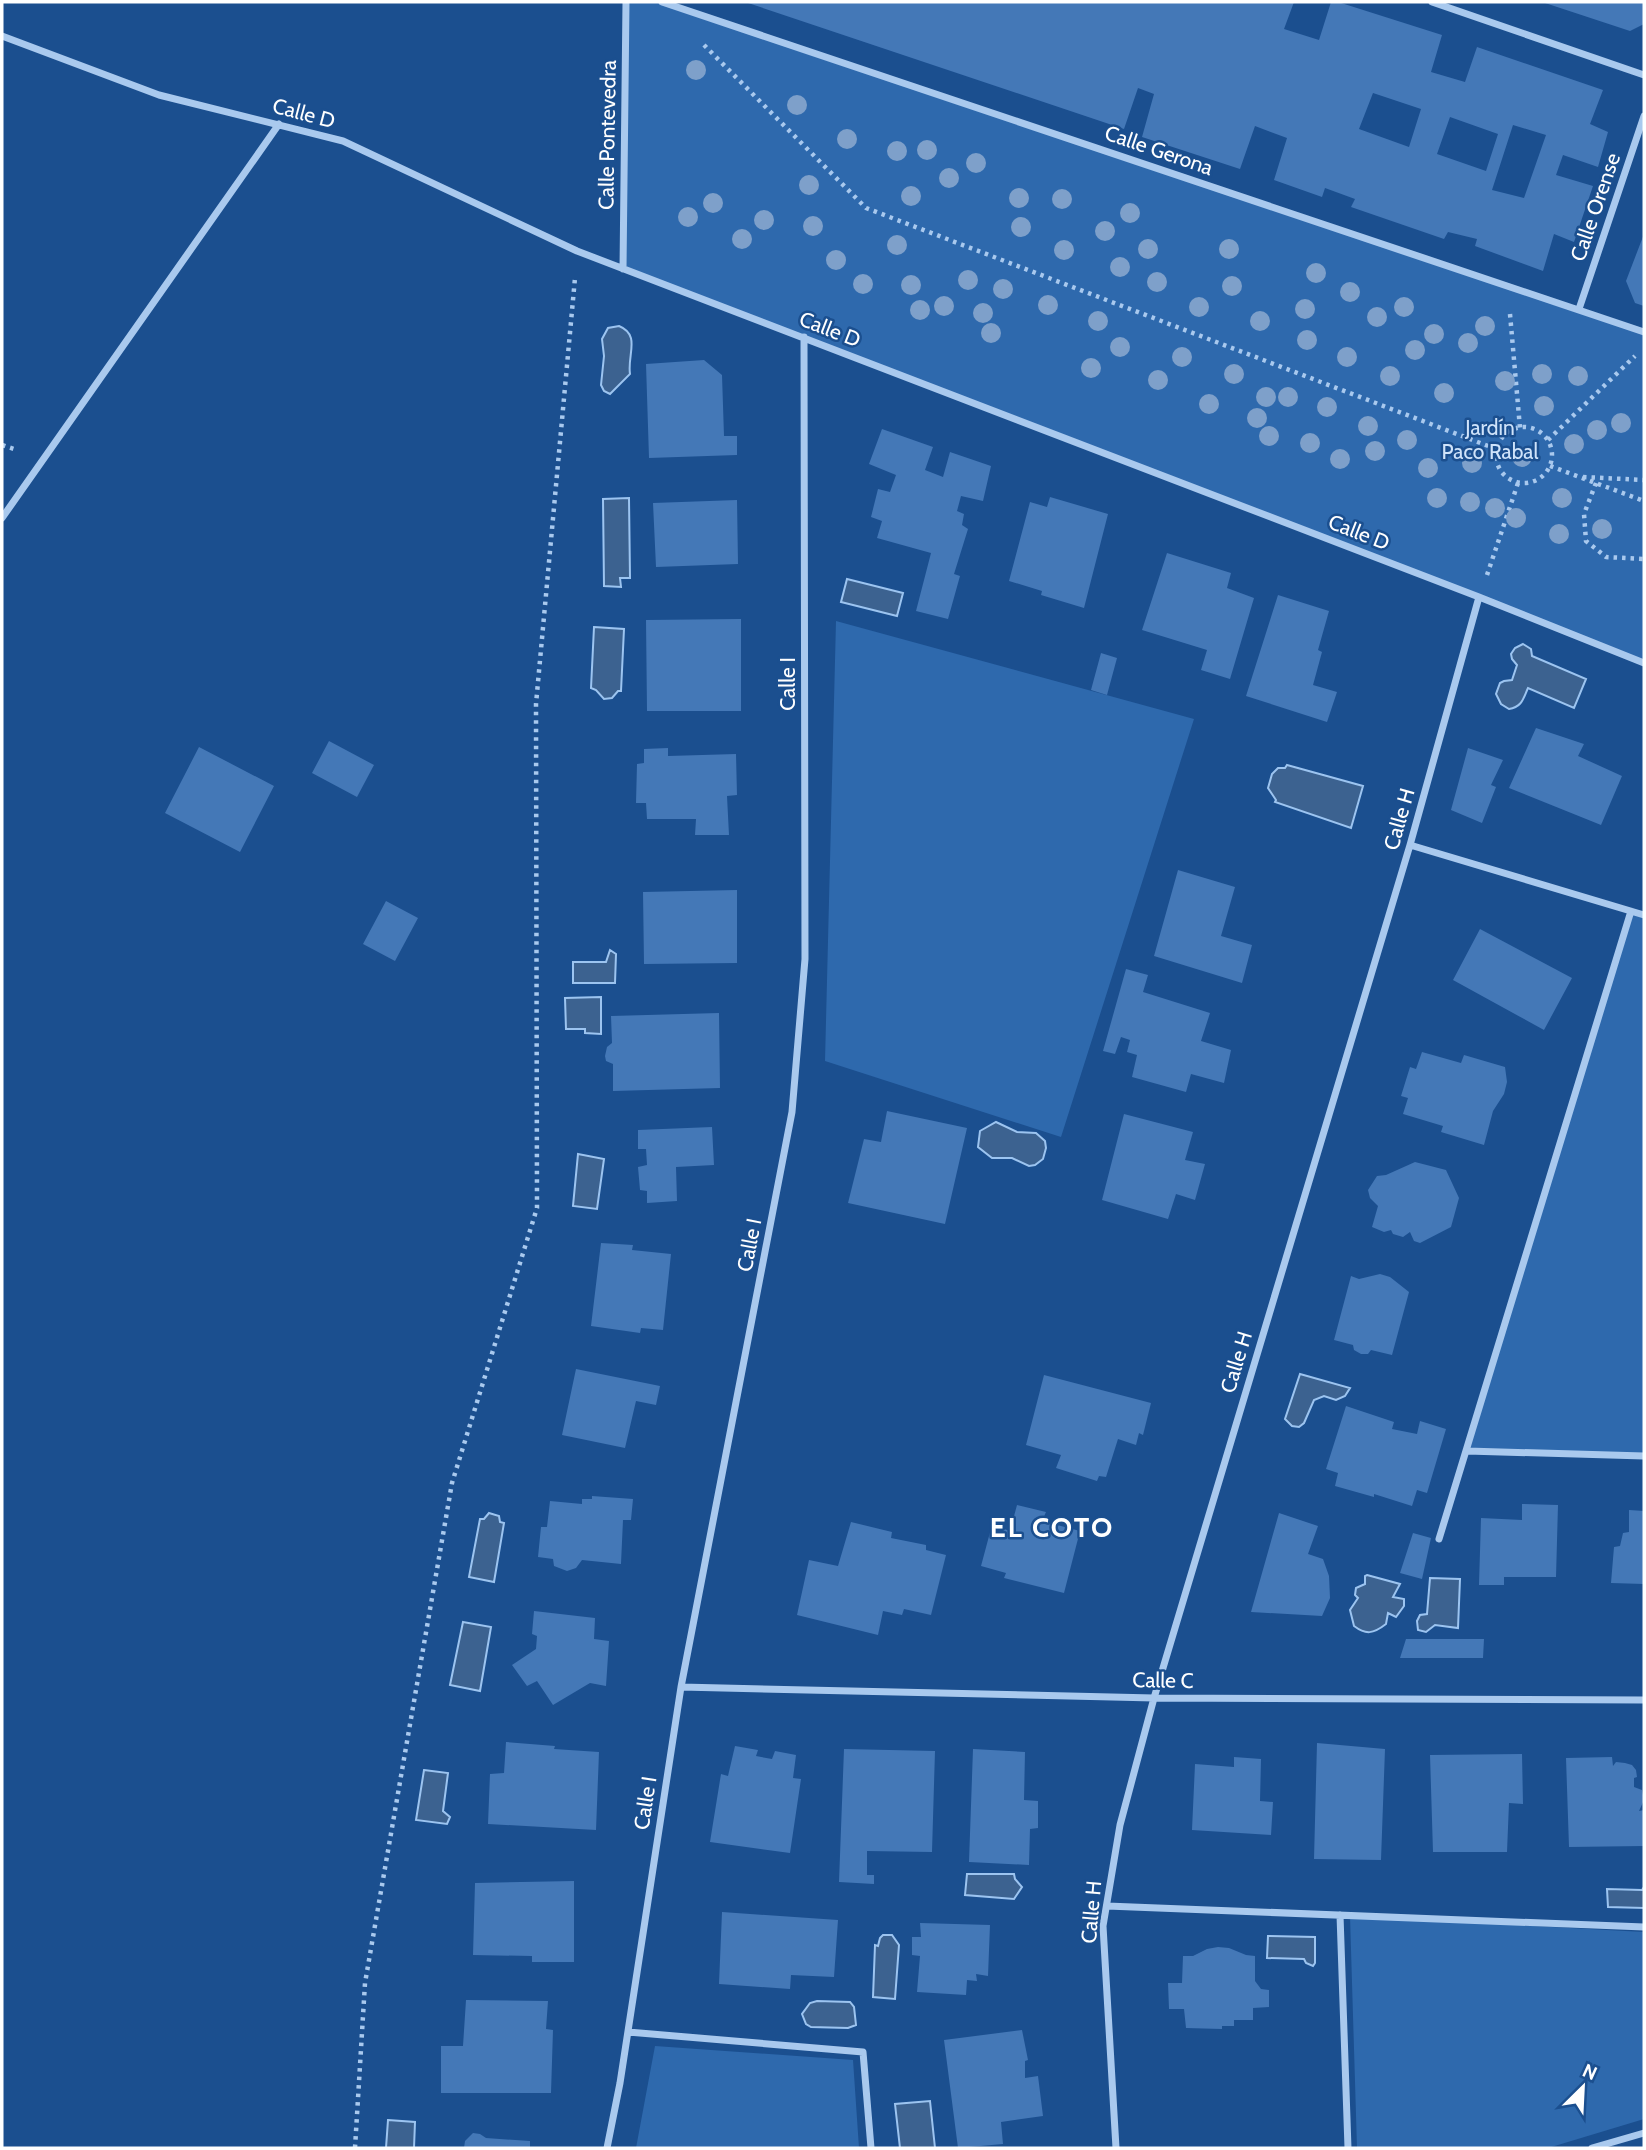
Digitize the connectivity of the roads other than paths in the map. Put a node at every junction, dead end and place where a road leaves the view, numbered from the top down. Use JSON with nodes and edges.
{"nodes":[{"id":1,"x":626,"y":2,"type":"edge"},
{"id":2,"x":662,"y":2,"type":"edge"},
{"id":3,"x":1432,"y":2,"type":"edge"},
{"id":4,"x":2,"y":36,"type":"edge"},
{"id":5,"x":1644,"y":75,"type":"edge"},
{"id":6,"x":1644,"y":116,"type":"edge"},
{"id":7,"x":279,"y":124,"type":"junction"},
{"id":8,"x":624,"y":269,"type":"junction"},
{"id":9,"x":1579,"y":309,"type":"junction"},
{"id":10,"x":1644,"y":332,"type":"edge"},
{"id":11,"x":804,"y":337,"type":"junction"},
{"id":12,"x":2,"y":518,"type":"edge"},
{"id":13,"x":1479,"y":597,"type":"junction"},
{"id":14,"x":1644,"y":663,"type":"edge"},
{"id":15,"x":1410,"y":845,"type":"junction"},
{"id":16,"x":1631,"y":911,"type":"junction"},
{"id":17,"x":1644,"y":915,"type":"edge"},
{"id":18,"x":1467,"y":1451,"type":"junction"},
{"id":19,"x":1644,"y":1456,"type":"edge"},
{"id":20,"x":1439,"y":1539,"type":"dead end"},
{"id":21,"x":681,"y":1687,"type":"junction"},
{"id":22,"x":1154,"y":1698,"type":"junction"},
{"id":23,"x":1644,"y":1700,"type":"edge"},
{"id":24,"x":1107,"y":1906,"type":"junction"},
{"id":25,"x":1340,"y":1915,"type":"junction"},
{"id":26,"x":1644,"y":1927,"type":"edge"},
{"id":27,"x":628,"y":2032,"type":"junction"},
{"id":28,"x":1644,"y":2133,"type":"edge"},
{"id":29,"x":607,"y":2148,"type":"edge"},
{"id":30,"x":871,"y":2148,"type":"edge"},
{"id":31,"x":1116,"y":2148,"type":"edge"},
{"id":32,"x":1348,"y":2148,"type":"edge"},
{"id":33,"x":1592,"y":2148,"type":"edge"}],
"edges":[{"from":1,"to":8,"type":"street","name":"Calle Pontevedra"},
{"from":2,"to":9,"type":"street","name":"Calle Gerona"},
{"from":3,"to":5,"type":"street"},
{"from":4,"to":7,"type":"street","name":"Calle D"},
{"from":6,"to":9,"type":"street","name":"Calle Orense"},
{"from":7,"to":8,"type":"street","name":"Calle D"},
{"from":7,"to":12,"type":"street"},
{"from":8,"to":11,"type":"street","name":"Calle D"},
{"from":9,"to":10,"type":"street","name":"Calle Gerona"},
{"from":11,"to":13,"type":"street","name":"Calle D"},
{"from":11,"to":21,"type":"street","name":"Calle I"},
{"from":13,"to":14,"type":"street","name":"Calle D"},
{"from":13,"to":15,"type":"street","name":"Calle H"},
{"from":15,"to":16,"type":"street"},
{"from":15,"to":22,"type":"street","name":"Calle H"},
{"from":16,"to":17,"type":"street"},
{"from":16,"to":18,"type":"street"},
{"from":18,"to":19,"type":"street"},
{"from":18,"to":20,"type":"street"},
{"from":21,"to":22,"type":"street","name":"Calle C"},
{"from":21,"to":27,"type":"street","name":"Calle I"},
{"from":22,"to":23,"type":"street","name":"Calle C"},
{"from":22,"to":24,"type":"street","name":"Calle H"},
{"from":24,"to":25,"type":"street"},
{"from":24,"to":31,"type":"street","name":"Calle H"},
{"from":25,"to":26,"type":"street"},
{"from":25,"to":32,"type":"street"},
{"from":27,"to":29,"type":"street","name":"Calle I"},
{"from":27,"to":30,"type":"street"},
{"from":28,"to":33,"type":"street"}]}
